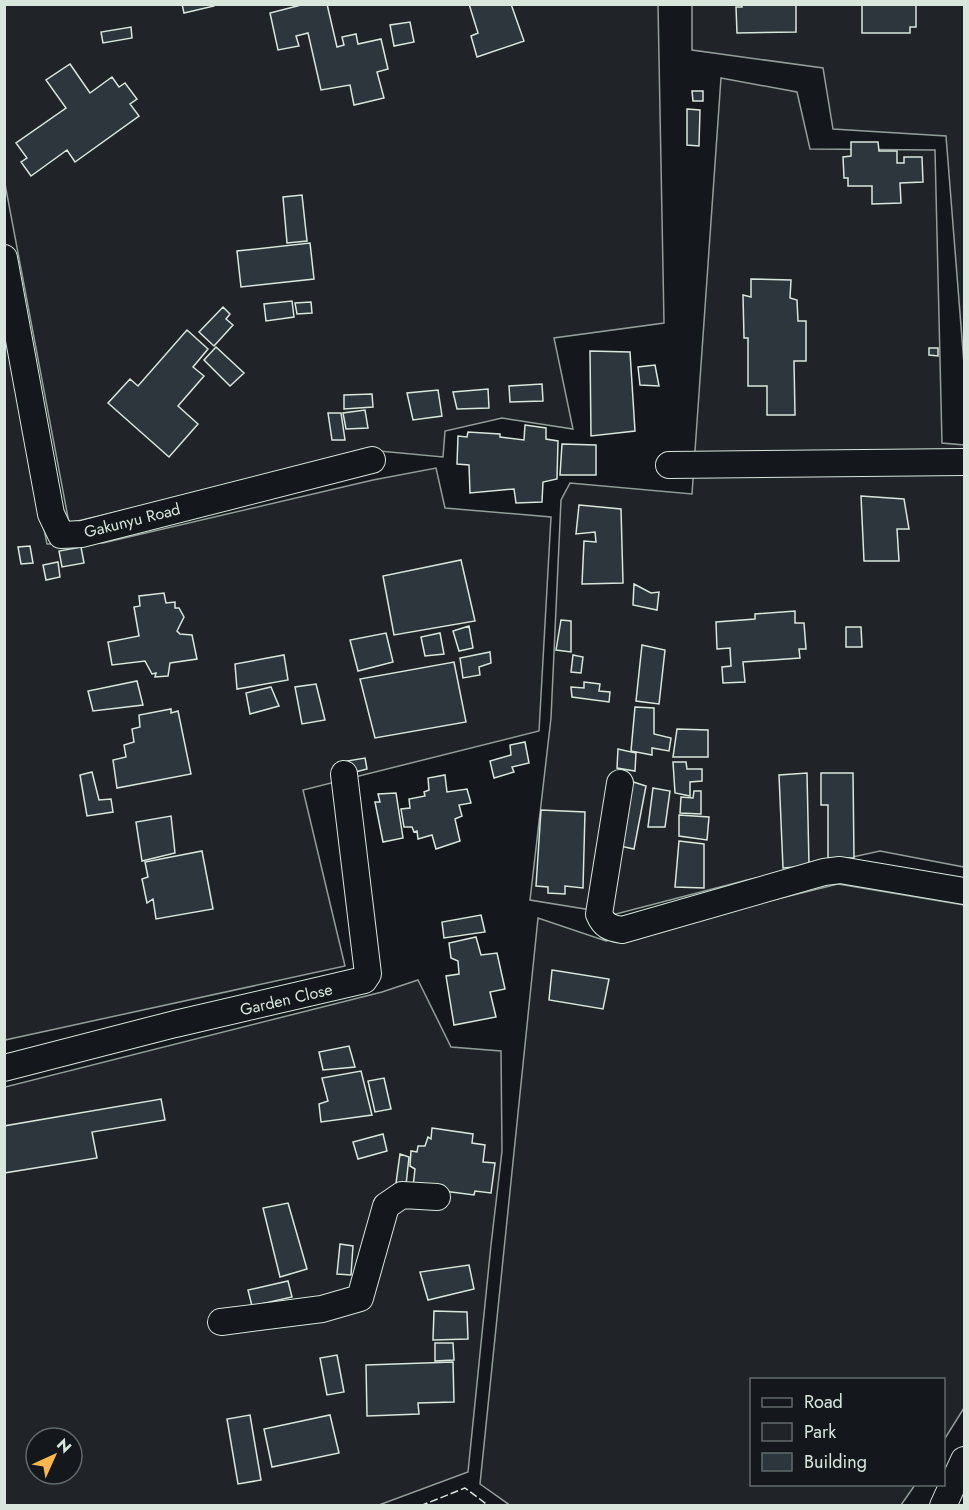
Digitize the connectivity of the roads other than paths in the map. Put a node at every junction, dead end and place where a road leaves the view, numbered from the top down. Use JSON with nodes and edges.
{"nodes":[{"id":1,"x":4,"y":258,"type":"edge"},
{"id":2,"x":372,"y":460,"type":"dead end"},
{"id":3,"x":964,"y":462,"type":"edge"},
{"id":4,"x":669,"y":465,"type":"dead end"},
{"id":5,"x":344,"y":774,"type":"dead end"},
{"id":6,"x":620,"y":783,"type":"dead end"},
{"id":7,"x":964,"y":891,"type":"edge"},
{"id":8,"x":4,"y":1068,"type":"edge"},
{"id":9,"x":437,"y":1197,"type":"dead end"},
{"id":10,"x":221,"y":1322,"type":"dead end"},
{"id":11,"x":964,"y":1460,"type":"edge"},
{"id":12,"x":948,"y":1504,"type":"edge"}],
"edges":[{"from":1,"to":2,"type":"street","name":"Gakunyu Road"},
{"from":3,"to":4,"type":"street"},
{"from":5,"to":8,"type":"street","name":"Garden Close"},
{"from":6,"to":7,"type":"street"},
{"from":9,"to":10,"type":"street"},
{"from":11,"to":12,"type":"street"}]}
